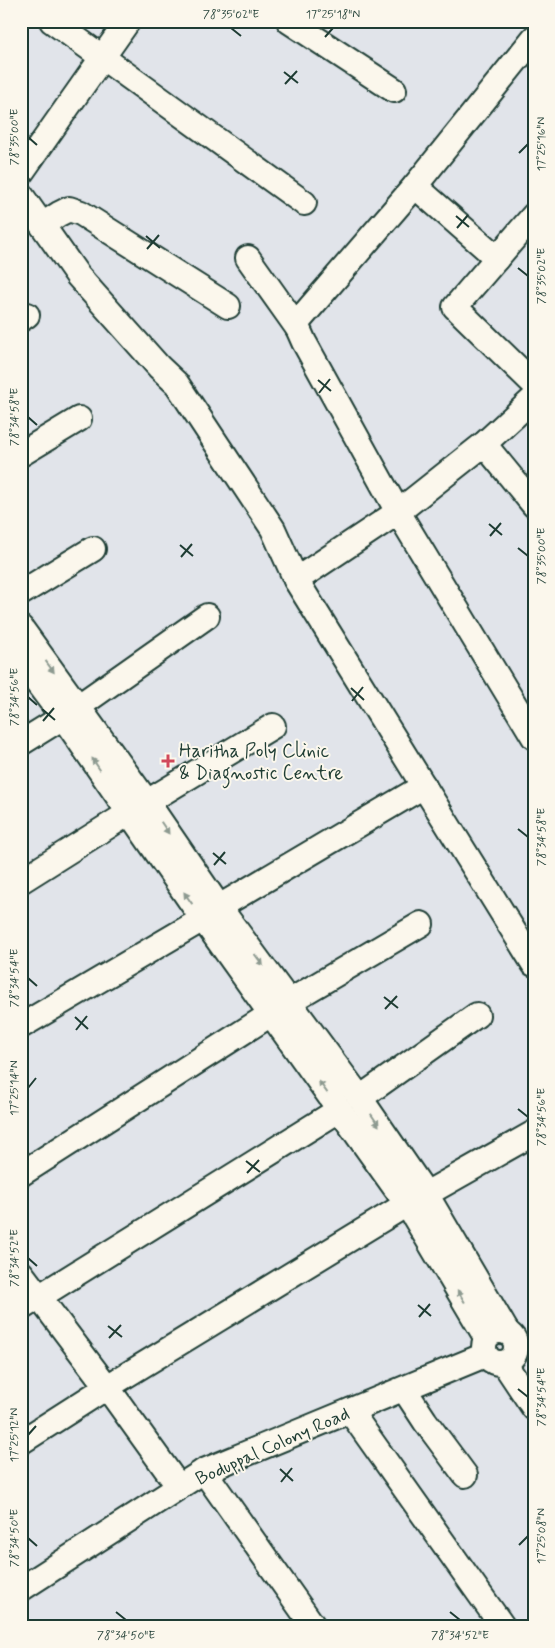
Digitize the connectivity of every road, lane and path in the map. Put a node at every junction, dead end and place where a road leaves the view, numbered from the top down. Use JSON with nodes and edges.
{"nodes":[{"id":1,"x":52,"y":21,"type":"edge"},
{"id":2,"x":128,"y":21,"type":"edge"},
{"id":3,"x":289,"y":21,"type":"edge"},
{"id":4,"x":534,"y":38,"type":"edge"},
{"id":5,"x":103,"y":57,"type":"junction"},
{"id":6,"x":394,"y":90,"type":"dead end"},
{"id":7,"x":21,"y":174,"type":"edge"},
{"id":8,"x":414,"y":186,"type":"junction"},
{"id":9,"x":21,"y":195,"type":"edge"},
{"id":10,"x":304,"y":203,"type":"dead end"},
{"id":11,"x":534,"y":215,"type":"edge"},
{"id":12,"x":42,"y":226,"type":"junction"},
{"id":13,"x":248,"y":258,"type":"dead end"},
{"id":14,"x":497,"y":258,"type":"junction"},
{"id":15,"x":228,"y":306,"type":"dead end"},
{"id":16,"x":297,"y":327,"type":"junction"},
{"id":17,"x":534,"y":384,"type":"edge"},
{"id":18,"x":534,"y":398,"type":"edge"},
{"id":19,"x":79,"y":419,"type":"dead end"},
{"id":20,"x":484,"y":444,"type":"junction"},
{"id":21,"x":21,"y":454,"type":"edge"},
{"id":22,"x":534,"y":505,"type":"edge"},
{"id":23,"x":398,"y":512,"type":"junction"},
{"id":24,"x":93,"y":549,"type":"dead end"},
{"id":25,"x":296,"y":580,"type":"junction"},
{"id":26,"x":21,"y":594,"type":"edge"},
{"id":27,"x":207,"y":616,"type":"dead end"},
{"id":28,"x":21,"y":628,"type":"edge"},
{"id":29,"x":21,"y":661,"type":"edge"},
{"id":30,"x":71,"y":712,"type":"junction"},
{"id":31,"x":273,"y":726,"type":"dead end"},
{"id":32,"x":534,"y":737,"type":"edge"},
{"id":33,"x":21,"y":743,"type":"edge"},
{"id":34,"x":424,"y":786,"type":"junction"},
{"id":35,"x":138,"y":807,"type":"junction"},
{"id":36,"x":21,"y":881,"type":"edge"},
{"id":37,"x":211,"y":913,"type":"junction"},
{"id":38,"x":421,"y":924,"type":"dead end"},
{"id":39,"x":526,"y":935,"type":"edge"},
{"id":40,"x":534,"y":964,"type":"edge"},
{"id":41,"x":280,"y":1008,"type":"junction"},
{"id":42,"x":477,"y":1014,"type":"dead end"},
{"id":43,"x":21,"y":1026,"type":"edge"},
{"id":44,"x":360,"y":1098,"type":"junction"},
{"id":45,"x":340,"y":1110,"type":"junction"},
{"id":46,"x":534,"y":1133,"type":"edge"},
{"id":47,"x":21,"y":1174,"type":"edge"},
{"id":48,"x":417,"y":1199,"type":"junction"},
{"id":49,"x":21,"y":1274,"type":"edge"},
{"id":50,"x":30,"y":1302,"type":"edge"},
{"id":51,"x":505,"y":1345,"type":"edge"},
{"id":52,"x":107,"y":1387,"type":"junction"},
{"id":53,"x":404,"y":1388,"type":"junction"},
{"id":54,"x":534,"y":1408,"type":"edge"},
{"id":55,"x":350,"y":1411,"type":"junction"},
{"id":56,"x":21,"y":1442,"type":"edge"},
{"id":57,"x":204,"y":1472,"type":"junction"},
{"id":58,"x":465,"y":1475,"type":"dead end"},
{"id":59,"x":178,"y":1487,"type":"junction"},
{"id":60,"x":21,"y":1590,"type":"edge"},
{"id":61,"x":310,"y":1625,"type":"edge"},
{"id":62,"x":503,"y":1627,"type":"edge"}],
"edges":[{"from":1,"to":5,"type":"street"},
{"from":2,"to":5,"type":"street"},
{"from":3,"to":6,"type":"street"},
{"from":4,"to":8,"type":"street"},
{"from":5,"to":7,"type":"street"},
{"from":5,"to":10,"type":"street"},
{"from":8,"to":14,"type":"street"},
{"from":8,"to":16,"type":"street"},
{"from":9,"to":12,"type":"street"},
{"from":11,"to":14,"type":"street"},
{"from":12,"to":15,"type":"street"},
{"from":12,"to":25,"type":"street"},
{"from":13,"to":16,"type":"street"},
{"from":14,"to":17,"type":"street"},
{"from":16,"to":23,"type":"street"},
{"from":18,"to":20,"type":"street"},
{"from":19,"to":21,"type":"street"},
{"from":20,"to":22,"type":"street"},
{"from":20,"to":23,"type":"street"},
{"from":23,"to":25,"type":"street"},
{"from":23,"to":32,"type":"street"},
{"from":24,"to":26,"type":"street"},
{"from":25,"to":34,"type":"street"},
{"from":27,"to":30,"type":"street"},
{"from":28,"to":30,"type":"street","one_way":true},
{"from":29,"to":30,"type":"street"},
{"from":30,"to":33,"type":"street"},
{"from":30,"to":35,"type":"street"},
{"from":31,"to":35,"type":"street"},
{"from":34,"to":37,"type":"street"},
{"from":34,"to":39,"type":"street"},
{"from":35,"to":36,"type":"street"},
{"from":35,"to":37,"type":"street"},
{"from":37,"to":41,"type":"street"},
{"from":37,"to":43,"type":"street"},
{"from":38,"to":41,"type":"street"},
{"from":39,"to":40,"type":"street"},
{"from":41,"to":44,"type":"street"},
{"from":45,"to":41,"type":"street","one_way":true},
{"from":41,"to":47,"type":"street"},
{"from":42,"to":44,"type":"street"},
{"from":44,"to":48,"type":"street","one_way":true},
{"from":45,"to":48,"type":"street"},
{"from":45,"to":50,"type":"street"},
{"from":46,"to":48,"type":"street"},
{"from":48,"to":51,"type":"street"},
{"from":48,"to":52,"type":"street"},
{"from":49,"to":50,"type":"street"},
{"from":50,"to":52,"type":"street"},
{"from":51,"to":53,"type":"street","name":"Boduppal Colony Road"},
{"from":51,"to":54,"type":"street"},
{"from":52,"to":56,"type":"street"},
{"from":52,"to":59,"type":"street"},
{"from":53,"to":55,"type":"street","name":"Boduppal Colony Road"},
{"from":53,"to":58,"type":"street"},
{"from":55,"to":57,"type":"street","name":"Boduppal Colony Road"},
{"from":55,"to":62,"type":"street"},
{"from":57,"to":59,"type":"street","name":"Boduppal Colony Road"},
{"from":57,"to":61,"type":"street"},
{"from":59,"to":60,"type":"street","name":"Boduppal Colony Road"}]}
